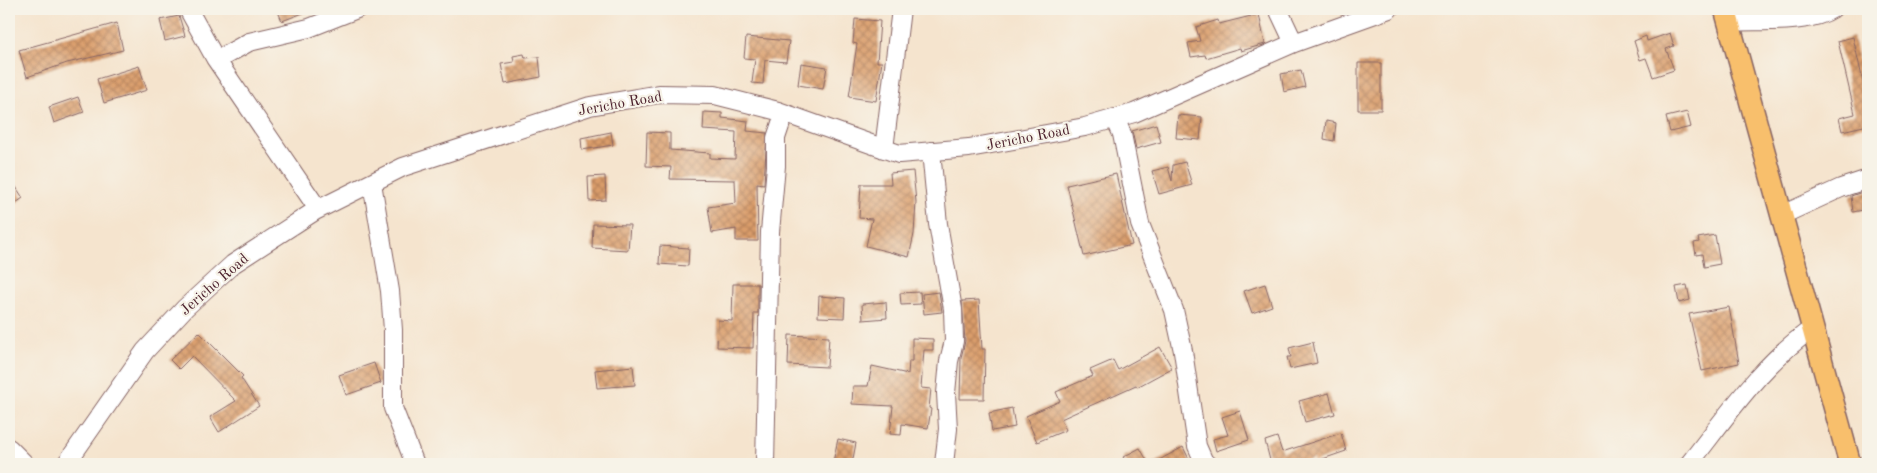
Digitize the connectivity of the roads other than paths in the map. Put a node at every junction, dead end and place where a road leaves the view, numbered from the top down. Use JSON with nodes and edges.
{"nodes":[{"id":1,"x":188,"y":9,"type":"edge"},
{"id":2,"x":357,"y":9,"type":"edge"},
{"id":3,"x":901,"y":9,"type":"edge"},
{"id":4,"x":1278,"y":9,"type":"edge"},
{"id":5,"x":1389,"y":9,"type":"edge"},
{"id":6,"x":1832,"y":9,"type":"edge"},
{"id":7,"x":1727,"y":15,"type":"edge"},
{"id":8,"x":1294,"y":43,"type":"junction"},
{"id":9,"x":217,"y":60,"type":"junction"},
{"id":10,"x":784,"y":114,"type":"junction"},
{"id":11,"x":1115,"y":118,"type":"junction"},
{"id":12,"x":884,"y":149,"type":"junction"},
{"id":13,"x":931,"y":151,"type":"junction"},
{"id":14,"x":1868,"y":179,"type":"edge"},
{"id":15,"x":372,"y":183,"type":"junction"},
{"id":16,"x":318,"y":209,"type":"junction"},
{"id":17,"x":1782,"y":215,"type":"junction"},
{"id":18,"x":1813,"y":328,"type":"junction"},
{"id":19,"x":9,"y":448,"type":"edge"},
{"id":20,"x":26,"y":464,"type":"edge"},
{"id":21,"x":66,"y":464,"type":"edge"},
{"id":22,"x":415,"y":464,"type":"edge"},
{"id":23,"x":765,"y":464,"type":"edge"},
{"id":24,"x":944,"y":464,"type":"edge"},
{"id":25,"x":1207,"y":464,"type":"edge"},
{"id":26,"x":1689,"y":464,"type":"edge"},
{"id":27,"x":1850,"y":464,"type":"edge"}],
"edges":[{"from":1,"to":9,"type":"street"},
{"from":2,"to":9,"type":"street"},
{"from":3,"to":12,"type":"street"},
{"from":4,"to":8,"type":"street"},
{"from":5,"to":8,"type":"street","name":"Jericho Road"},
{"from":6,"to":7,"type":"street"},
{"from":7,"to":17,"type":"main road"},
{"from":8,"to":11,"type":"street","name":"Jericho Road"},
{"from":9,"to":16,"type":"street"},
{"from":10,"to":12,"type":"street","name":"Jericho Road"},
{"from":10,"to":15,"type":"street","name":"Jericho Road"},
{"from":10,"to":23,"type":"street"},
{"from":11,"to":13,"type":"street","name":"Jericho Road"},
{"from":11,"to":25,"type":"street"},
{"from":12,"to":13,"type":"street","name":"Jericho Road"},
{"from":13,"to":24,"type":"street"},
{"from":14,"to":17,"type":"street"},
{"from":15,"to":16,"type":"street","name":"Jericho Road"},
{"from":15,"to":22,"type":"street"},
{"from":16,"to":21,"type":"street","name":"Jericho Road"},
{"from":17,"to":18,"type":"main road"},
{"from":18,"to":26,"type":"street"},
{"from":18,"to":27,"type":"main road"},
{"from":19,"to":20,"type":"street"}]}
